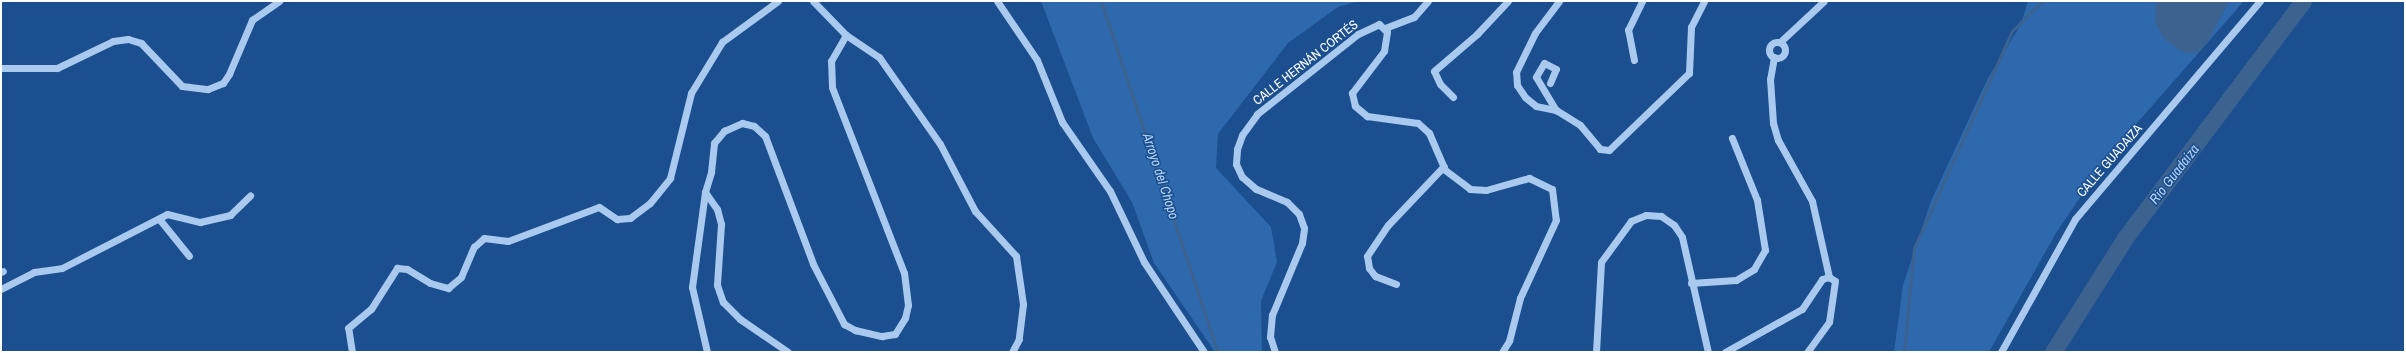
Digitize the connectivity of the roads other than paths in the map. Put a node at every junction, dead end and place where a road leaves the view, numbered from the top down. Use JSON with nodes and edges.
{"nodes":[{"id":1,"x":279,"y":1,"type":"edge"},
{"id":2,"x":778,"y":1,"type":"edge"},
{"id":3,"x":813,"y":1,"type":"edge"},
{"id":4,"x":997,"y":1,"type":"edge"},
{"id":5,"x":1428,"y":1,"type":"edge"},
{"id":6,"x":1508,"y":1,"type":"edge"},
{"id":7,"x":1560,"y":1,"type":"edge"},
{"id":8,"x":1642,"y":1,"type":"edge"},
{"id":9,"x":1704,"y":1,"type":"edge"},
{"id":10,"x":1824,"y":1,"type":"edge"},
{"id":11,"x":2260,"y":1,"type":"edge"},
{"id":12,"x":1385,"y":28,"type":"junction"},
{"id":13,"x":846,"y":35,"type":"junction"},
{"id":14,"x":1780,"y":42,"type":"junction"},
{"id":15,"x":1774,"y":57,"type":"junction"},
{"id":16,"x":1634,"y":60,"type":"dead end"},
{"id":17,"x":1,"y":68,"type":"edge"},
{"id":18,"x":1550,"y":83,"type":"dead end"},
{"id":19,"x":1453,"y":97,"type":"dead end"},
{"id":20,"x":1556,"y":110,"type":"junction"},
{"id":21,"x":1732,"y":138,"type":"dead end"},
{"id":22,"x":1444,"y":166,"type":"junction"},
{"id":23,"x":704,"y":192,"type":"junction"},
{"id":24,"x":250,"y":196,"type":"dead end"},
{"id":25,"x":160,"y":220,"type":"junction"},
{"id":26,"x":189,"y":256,"type":"dead end"},
{"id":27,"x":1829,"y":277,"type":"junction"},
{"id":28,"x":1691,"y":283,"type":"junction"},
{"id":29,"x":1396,"y":284,"type":"dead end"},
{"id":30,"x":1,"y":290,"type":"edge"},
{"id":31,"x":352,"y":352,"type":"edge"},
{"id":32,"x":707,"y":352,"type":"edge"},
{"id":33,"x":788,"y":352,"type":"edge"},
{"id":34,"x":1012,"y":352,"type":"edge"},
{"id":35,"x":1204,"y":352,"type":"edge"},
{"id":36,"x":1275,"y":352,"type":"edge"},
{"id":37,"x":1502,"y":352,"type":"edge"},
{"id":38,"x":1596,"y":352,"type":"edge"},
{"id":39,"x":1708,"y":352,"type":"edge"},
{"id":40,"x":1725,"y":352,"type":"edge"},
{"id":41,"x":1806,"y":352,"type":"edge"},
{"id":42,"x":2001,"y":352,"type":"edge"}],
"edges":[{"from":1,"to":17,"type":"street"},
{"from":2,"to":31,"type":"street"},
{"from":3,"to":13,"type":"street"},
{"from":4,"to":35,"type":"street"},
{"from":5,"to":12,"type":"street"},
{"from":6,"to":19,"type":"street"},
{"from":7,"to":20,"type":"street"},
{"from":8,"to":16,"type":"street"},
{"from":9,"to":20,"type":"street"},
{"from":10,"to":14,"type":"street"},
{"from":11,"to":42,"type":"street","name":"CALLE GUADAIZA"},
{"from":12,"to":22,"type":"street"},
{"from":12,"to":36,"type":"street","name":"CALLE HERNÁN CORTÉS"},
{"from":13,"to":23,"type":"street"},
{"from":13,"to":34,"type":"street"},
{"from":14,"to":15,"type":"street"},
{"from":14,"to":15,"type":"street"},
{"from":15,"to":27,"type":"street"},
{"from":18,"to":20,"type":"street"},
{"from":21,"to":28,"type":"street"},
{"from":22,"to":29,"type":"street"},
{"from":22,"to":37,"type":"street"},
{"from":23,"to":32,"type":"street"},
{"from":23,"to":33,"type":"street"},
{"from":24,"to":25,"type":"street"},
{"from":25,"to":26,"type":"street"},
{"from":25,"to":30,"type":"street"},
{"from":27,"to":40,"type":"street"},
{"from":27,"to":41,"type":"street"},
{"from":28,"to":38,"type":"street"},
{"from":28,"to":39,"type":"street"}]}
